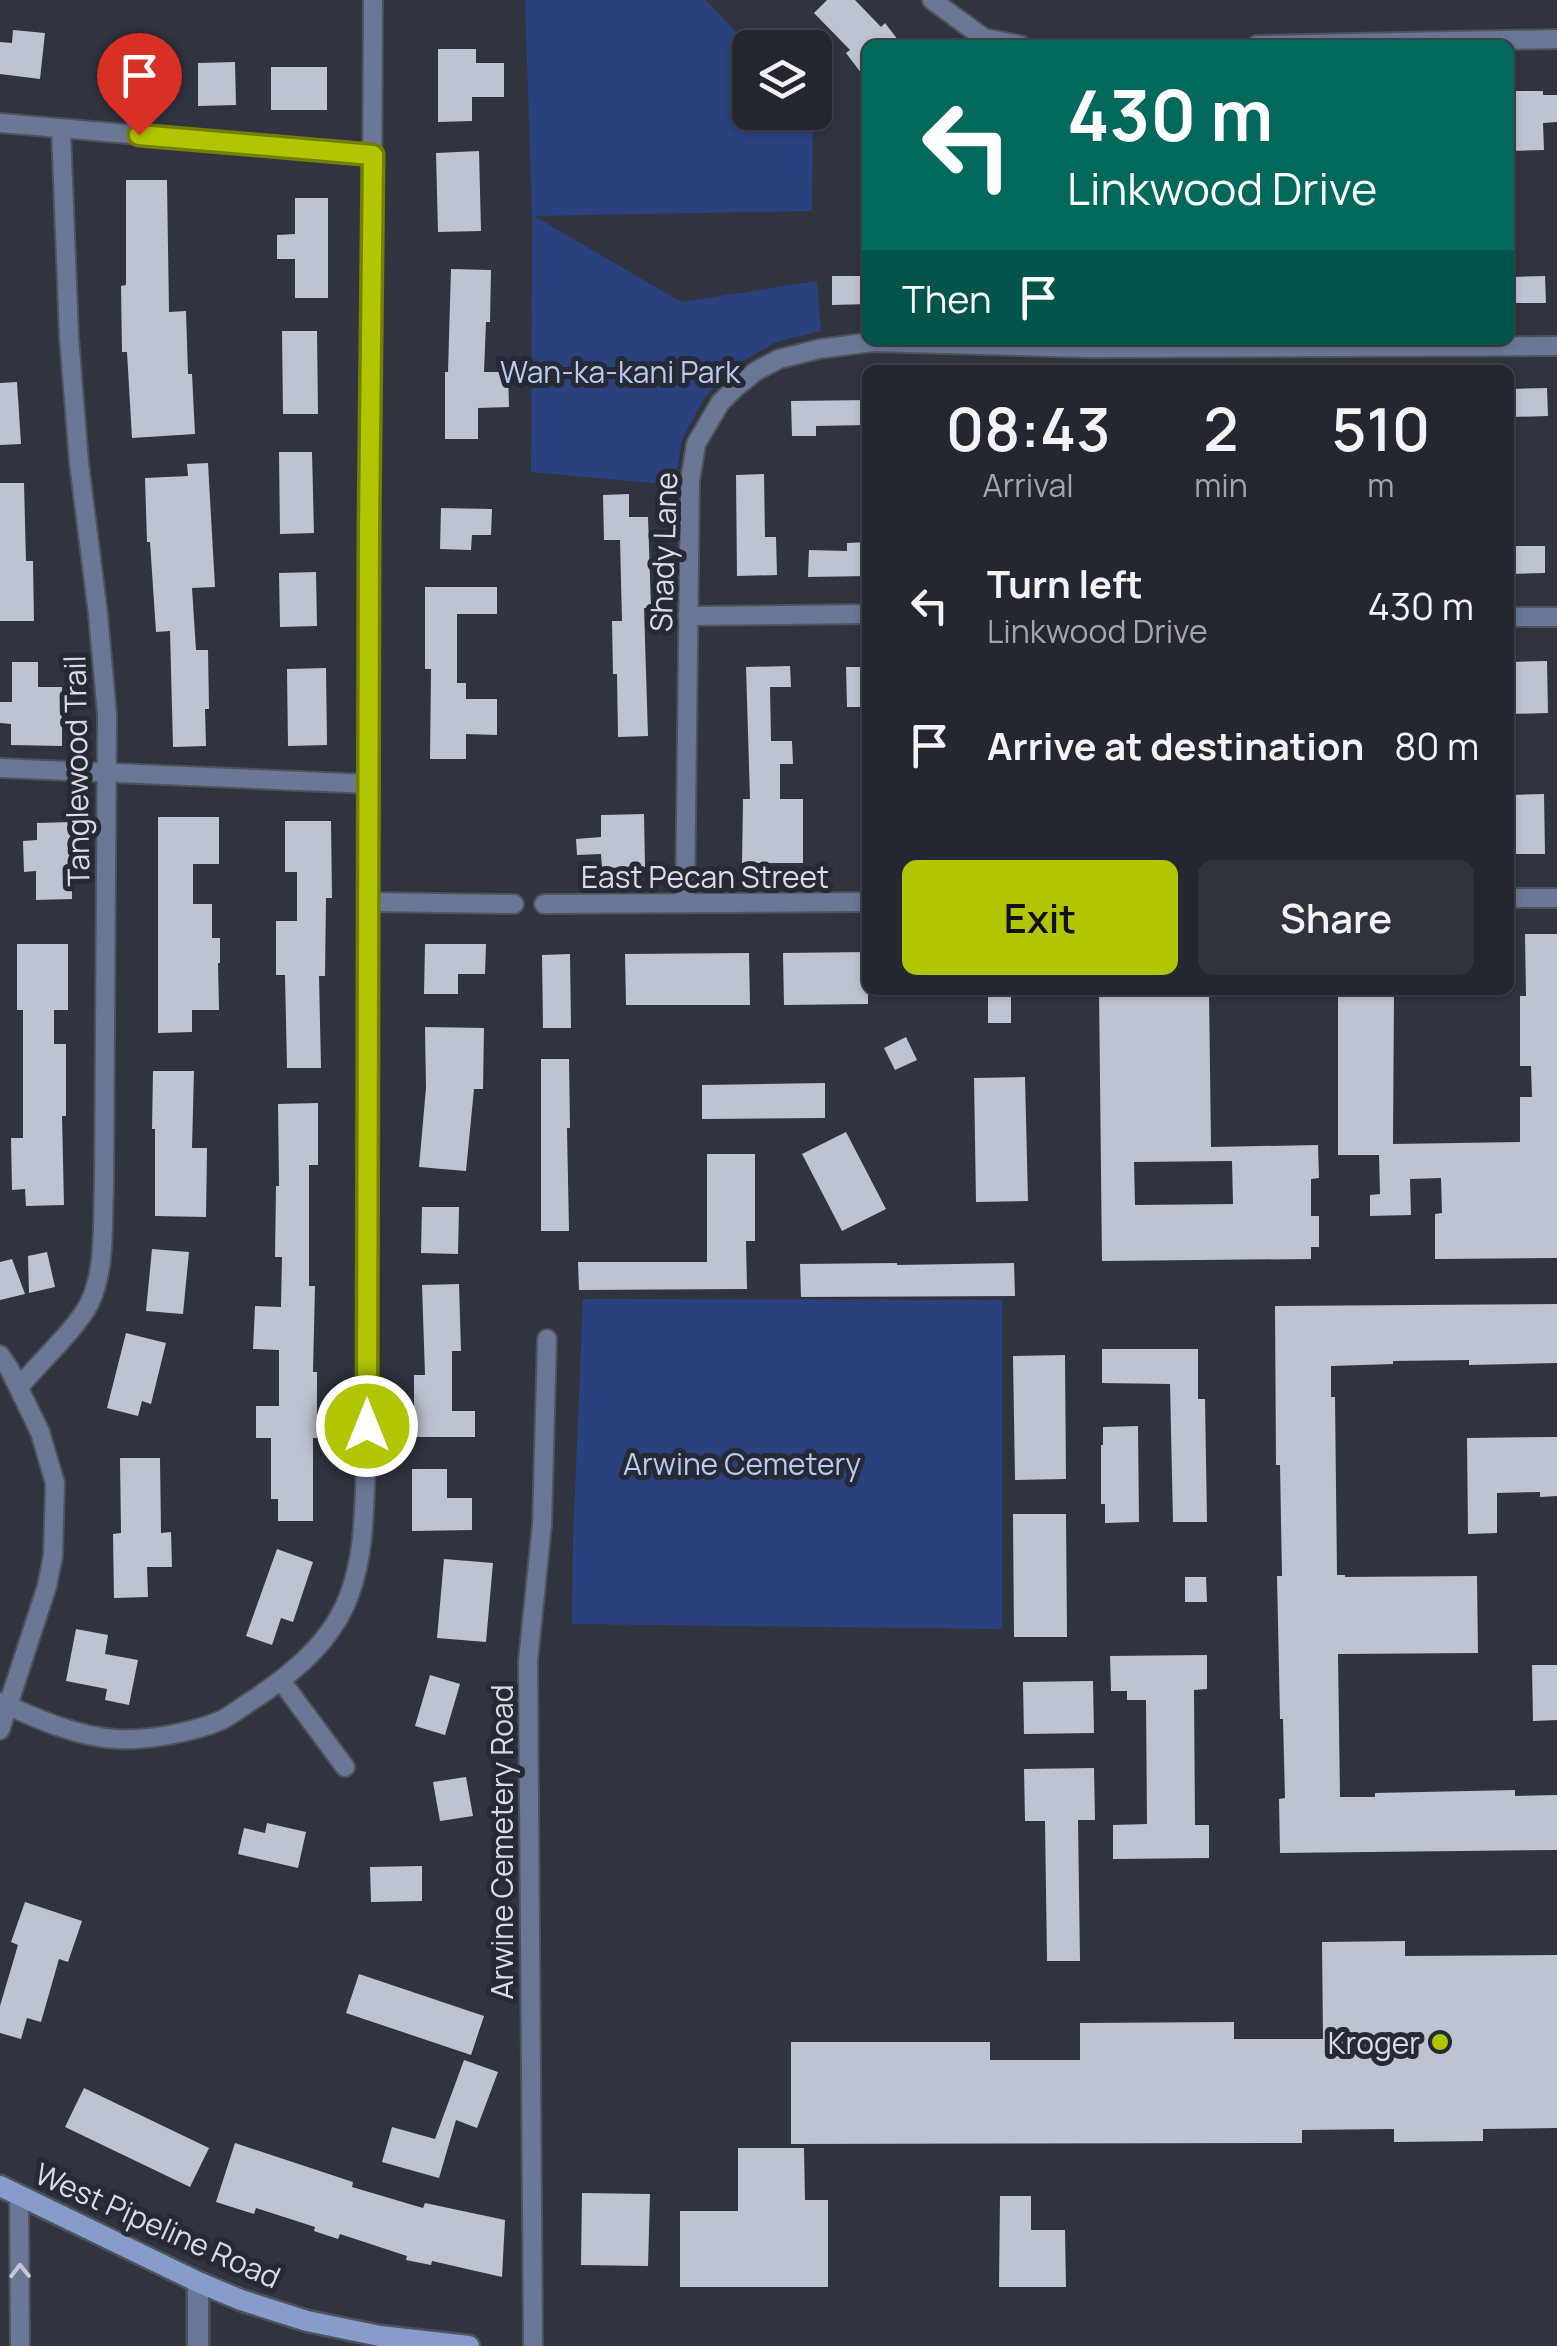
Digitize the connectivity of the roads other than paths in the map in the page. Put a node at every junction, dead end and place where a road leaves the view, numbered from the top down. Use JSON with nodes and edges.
{"nodes":[{"id":1,"x":373,"y":0,"type":"edge"},
{"id":2,"x":932,"y":0,"type":"edge"},
{"id":3,"x":1557,"y":39,"type":"edge"},
{"id":4,"x":992,"y":40,"type":"edge"},
{"id":5,"x":1507,"y":40,"type":"edge"},
{"id":6,"x":0,"y":124,"type":"edge"},
{"id":7,"x":61,"y":128,"type":"junction"},
{"id":8,"x":373,"y":155,"type":"junction"},
{"id":9,"x":862,"y":343,"type":"edge"},
{"id":10,"x":1037,"y":345,"type":"edge"},
{"id":11,"x":1557,"y":346,"type":"edge"},
{"id":12,"x":862,"y":614,"type":"edge"},
{"id":13,"x":688,"y":616,"type":"junction"},
{"id":14,"x":1514,"y":617,"type":"edge"},
{"id":15,"x":1557,"y":617,"type":"edge"},
{"id":16,"x":0,"y":768,"type":"edge"},
{"id":17,"x":107,"y":772,"type":"junction"},
{"id":18,"x":370,"y":784,"type":"junction"},
{"id":19,"x":1514,"y":898,"type":"edge"},
{"id":20,"x":1557,"y":898,"type":"edge"},
{"id":21,"x":370,"y":902,"type":"junction"},
{"id":22,"x":862,"y":902,"type":"edge"},
{"id":23,"x":514,"y":904,"type":"dead end"},
{"id":24,"x":544,"y":904,"type":"dead end"},
{"id":25,"x":685,"y":904,"type":"junction"},
{"id":26,"x":547,"y":1339,"type":"dead end"},
{"id":27,"x":0,"y":1355,"type":"edge"},
{"id":28,"x":19,"y":1386,"type":"junction"},
{"id":29,"x":282,"y":1682,"type":"junction"},
{"id":30,"x":4,"y":1704,"type":"edge"},
{"id":31,"x":0,"y":1730,"type":"edge"},
{"id":32,"x":345,"y":1768,"type":"dead end"},
{"id":33,"x":9,"y":2191,"type":"edge"},
{"id":34,"x":198,"y":2282,"type":"junction"},
{"id":35,"x":20,"y":2346,"type":"edge"},
{"id":36,"x":198,"y":2346,"type":"edge"},
{"id":37,"x":469,"y":2346,"type":"edge"},
{"id":38,"x":533,"y":2346,"type":"edge"}],
"edges":[{"from":1,"to":8,"type":"street"},
{"from":2,"to":4,"type":"street"},
{"from":3,"to":5,"type":"street"},
{"from":6,"to":7,"type":"street"},
{"from":7,"to":8,"type":"street"},
{"from":7,"to":17,"type":"street","name":"Tanglewood Trail"},
{"from":8,"to":18,"type":"street"},
{"from":9,"to":13,"type":"street","name":"Shady Lane"},
{"from":10,"to":11,"type":"street","name":"Shady Lane"},
{"from":12,"to":13,"type":"street"},
{"from":13,"to":25,"type":"street","name":"Shady Lane"},
{"from":14,"to":15,"type":"street"},
{"from":16,"to":17,"type":"street"},
{"from":17,"to":18,"type":"street"},
{"from":17,"to":28,"type":"street","name":"Tanglewood Trail"},
{"from":18,"to":21,"type":"street"},
{"from":19,"to":20,"type":"street"},
{"from":21,"to":23,"type":"street"},
{"from":21,"to":29,"type":"street"},
{"from":22,"to":25,"type":"street","name":"East Pecan Street"},
{"from":24,"to":25,"type":"street","name":"East Pecan Street"},
{"from":26,"to":38,"type":"street","name":"Arwine Cemetery Road"},
{"from":27,"to":28,"type":"street"},
{"from":28,"to":30,"type":"street"},
{"from":29,"to":30,"type":"street"},
{"from":29,"to":32,"type":"street"},
{"from":30,"to":31,"type":"street"},
{"from":33,"to":34,"type":"main road","name":"West Pipeline Road"},
{"from":35,"to":33,"type":"street","one_way":true},
{"from":34,"to":36,"type":"street"},
{"from":34,"to":37,"type":"main road","name":"West Pipeline Road"}]}
